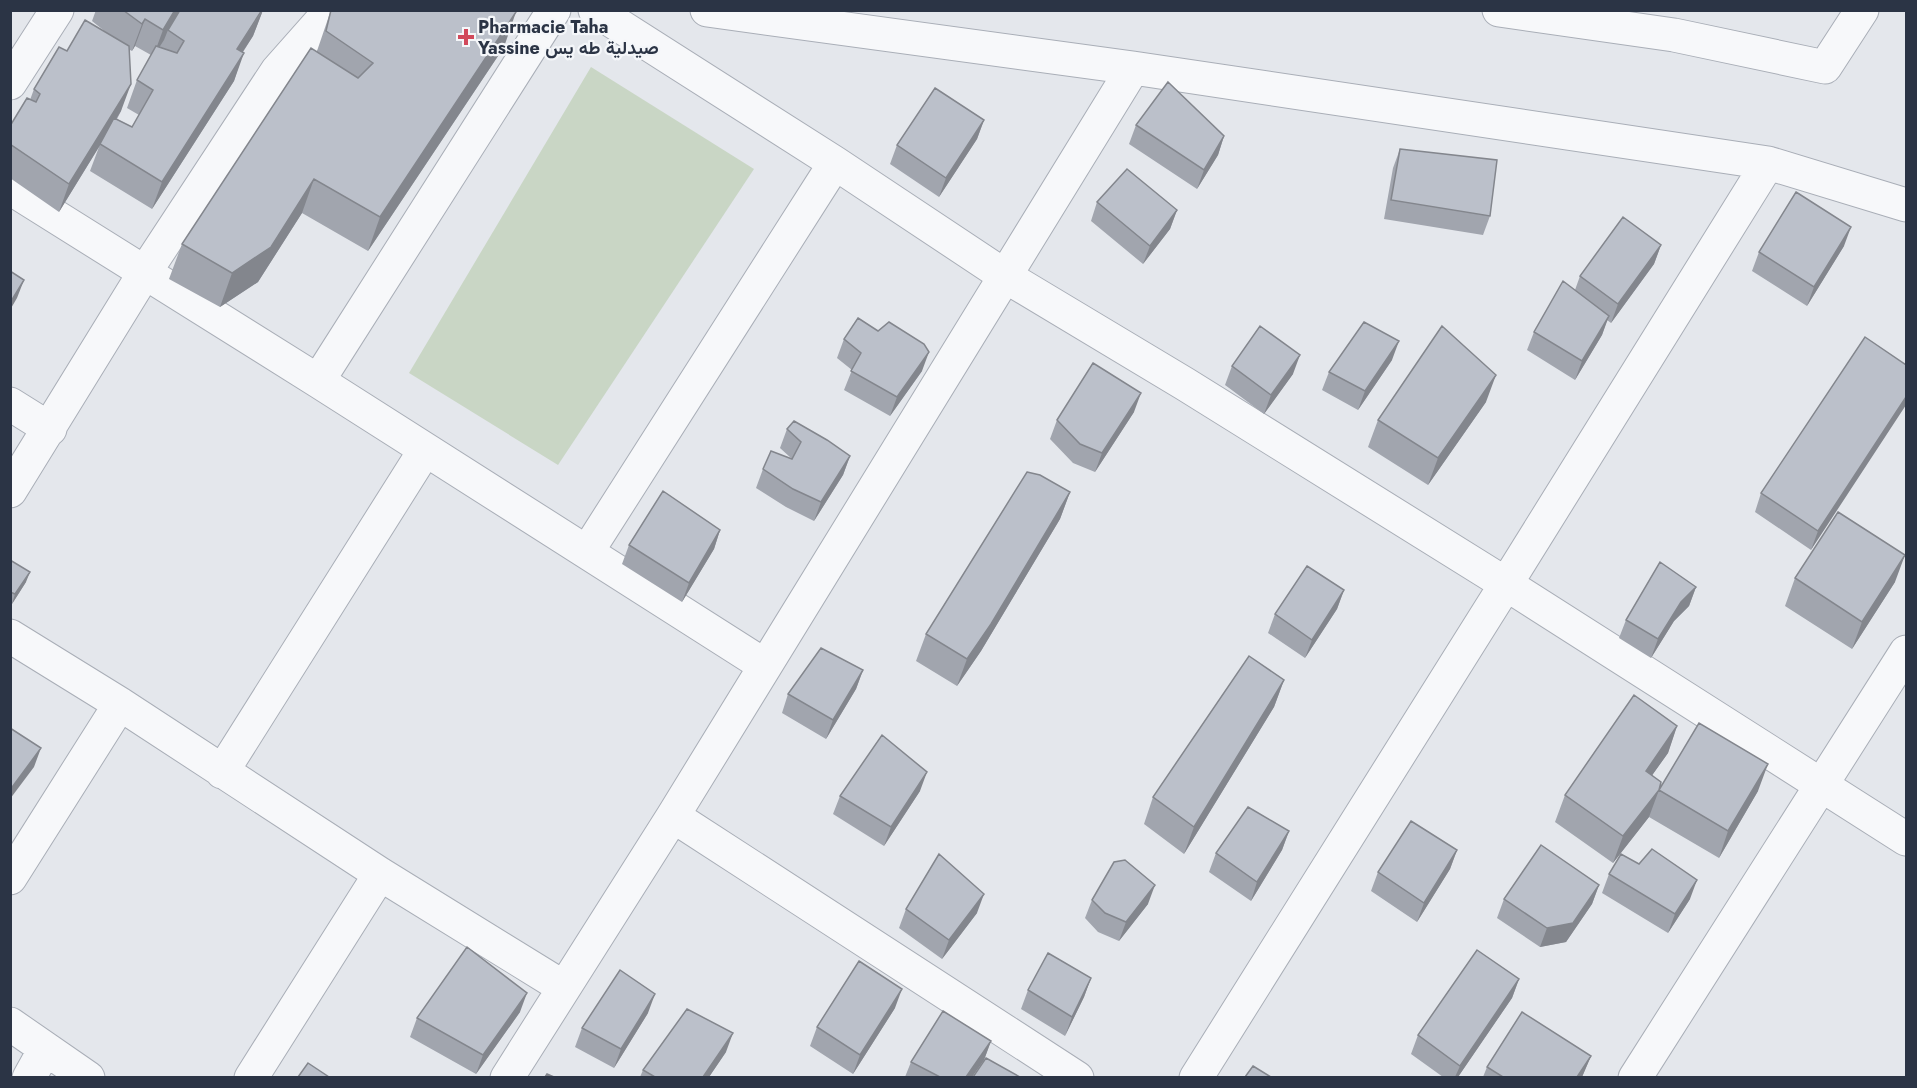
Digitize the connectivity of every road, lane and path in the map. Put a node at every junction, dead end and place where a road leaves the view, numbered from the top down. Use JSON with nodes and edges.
{"nodes":[{"id":1,"x":57,"y":10,"type":"edge"},
{"id":2,"x":331,"y":10,"type":"edge"},
{"id":3,"x":554,"y":10,"type":"edge"},
{"id":4,"x":596,"y":10,"type":"edge"},
{"id":5,"x":707,"y":10,"type":"edge"},
{"id":6,"x":1498,"y":10,"type":"edge"},
{"id":7,"x":1862,"y":10,"type":"edge"},
{"id":8,"x":1133,"y":68,"type":"junction"},
{"id":9,"x":10,"y":82,"type":"edge"},
{"id":10,"x":1768,"y":163,"type":"junction"},
{"id":11,"x":835,"y":164,"type":"junction"},
{"id":12,"x":10,"y":189,"type":"edge"},
{"id":13,"x":1906,"y":205,"type":"edge"},
{"id":14,"x":145,"y":272,"type":"junction"},
{"id":15,"x":1005,"y":276,"type":"junction"},
{"id":16,"x":318,"y":381,"type":"junction"},
{"id":17,"x":10,"y":404,"type":"edge"},
{"id":18,"x":50,"y":429,"type":"junction"},
{"id":19,"x":425,"y":450,"type":"junction"},
{"id":20,"x":10,"y":491,"type":"edge"},
{"id":21,"x":587,"y":552,"type":"junction"},
{"id":22,"x":1506,"y":584,"type":"junction"},
{"id":23,"x":10,"y":636,"type":"edge"},
{"id":24,"x":1906,"y":652,"type":"edge"},
{"id":25,"x":765,"y":665,"type":"junction"},
{"id":26,"x":120,"y":704,"type":"junction"},
{"id":27,"x":222,"y":772,"type":"junction"},
{"id":28,"x":1822,"y":786,"type":"junction"},
{"id":29,"x":673,"y":816,"type":"junction"},
{"id":30,"x":1906,"y":839,"type":"edge"},
{"id":31,"x":380,"y":874,"type":"junction"},
{"id":32,"x":10,"y":878,"type":"edge"},
{"id":33,"x":563,"y":987,"type":"junction"},
{"id":34,"x":10,"y":1024,"type":"edge"},
{"id":35,"x":45,"y":1049,"type":"junction"},
{"id":36,"x":29,"y":1077,"type":"edge"},
{"id":37,"x":88,"y":1077,"type":"edge"},
{"id":38,"x":251,"y":1077,"type":"edge"},
{"id":39,"x":507,"y":1077,"type":"edge"},
{"id":40,"x":1077,"y":1077,"type":"edge"},
{"id":41,"x":1196,"y":1077,"type":"edge"},
{"id":42,"x":1635,"y":1077,"type":"edge"}],
"edges":[{"from":1,"to":9,"type":"street"},
{"from":2,"to":14,"type":"street"},
{"from":3,"to":16,"type":"street"},
{"from":4,"to":11,"type":"street"},
{"from":5,"to":8,"type":"street"},
{"from":6,"to":7,"type":"street"},
{"from":8,"to":10,"type":"street"},
{"from":8,"to":15,"type":"street"},
{"from":10,"to":13,"type":"street"},
{"from":10,"to":22,"type":"street"},
{"from":11,"to":15,"type":"street"},
{"from":11,"to":21,"type":"street"},
{"from":12,"to":14,"type":"street"},
{"from":14,"to":16,"type":"street"},
{"from":14,"to":18,"type":"street"},
{"from":15,"to":22,"type":"street"},
{"from":15,"to":25,"type":"street"},
{"from":16,"to":19,"type":"street"},
{"from":17,"to":18,"type":"street"},
{"from":18,"to":20,"type":"street"},
{"from":19,"to":21,"type":"street"},
{"from":19,"to":27,"type":"street"},
{"from":21,"to":25,"type":"street"},
{"from":22,"to":28,"type":"street"},
{"from":22,"to":41,"type":"street"},
{"from":23,"to":26,"type":"street"},
{"from":24,"to":28,"type":"street"},
{"from":25,"to":29,"type":"street"},
{"from":26,"to":27,"type":"street"},
{"from":26,"to":32,"type":"street"},
{"from":27,"to":31,"type":"street"},
{"from":28,"to":30,"type":"street"},
{"from":28,"to":42,"type":"street"},
{"from":29,"to":33,"type":"street"},
{"from":29,"to":40,"type":"street"},
{"from":31,"to":33,"type":"street"},
{"from":31,"to":38,"type":"street"},
{"from":33,"to":39,"type":"street"},
{"from":34,"to":35,"type":"street"},
{"from":35,"to":36,"type":"street"},
{"from":35,"to":37,"type":"street"}]}
